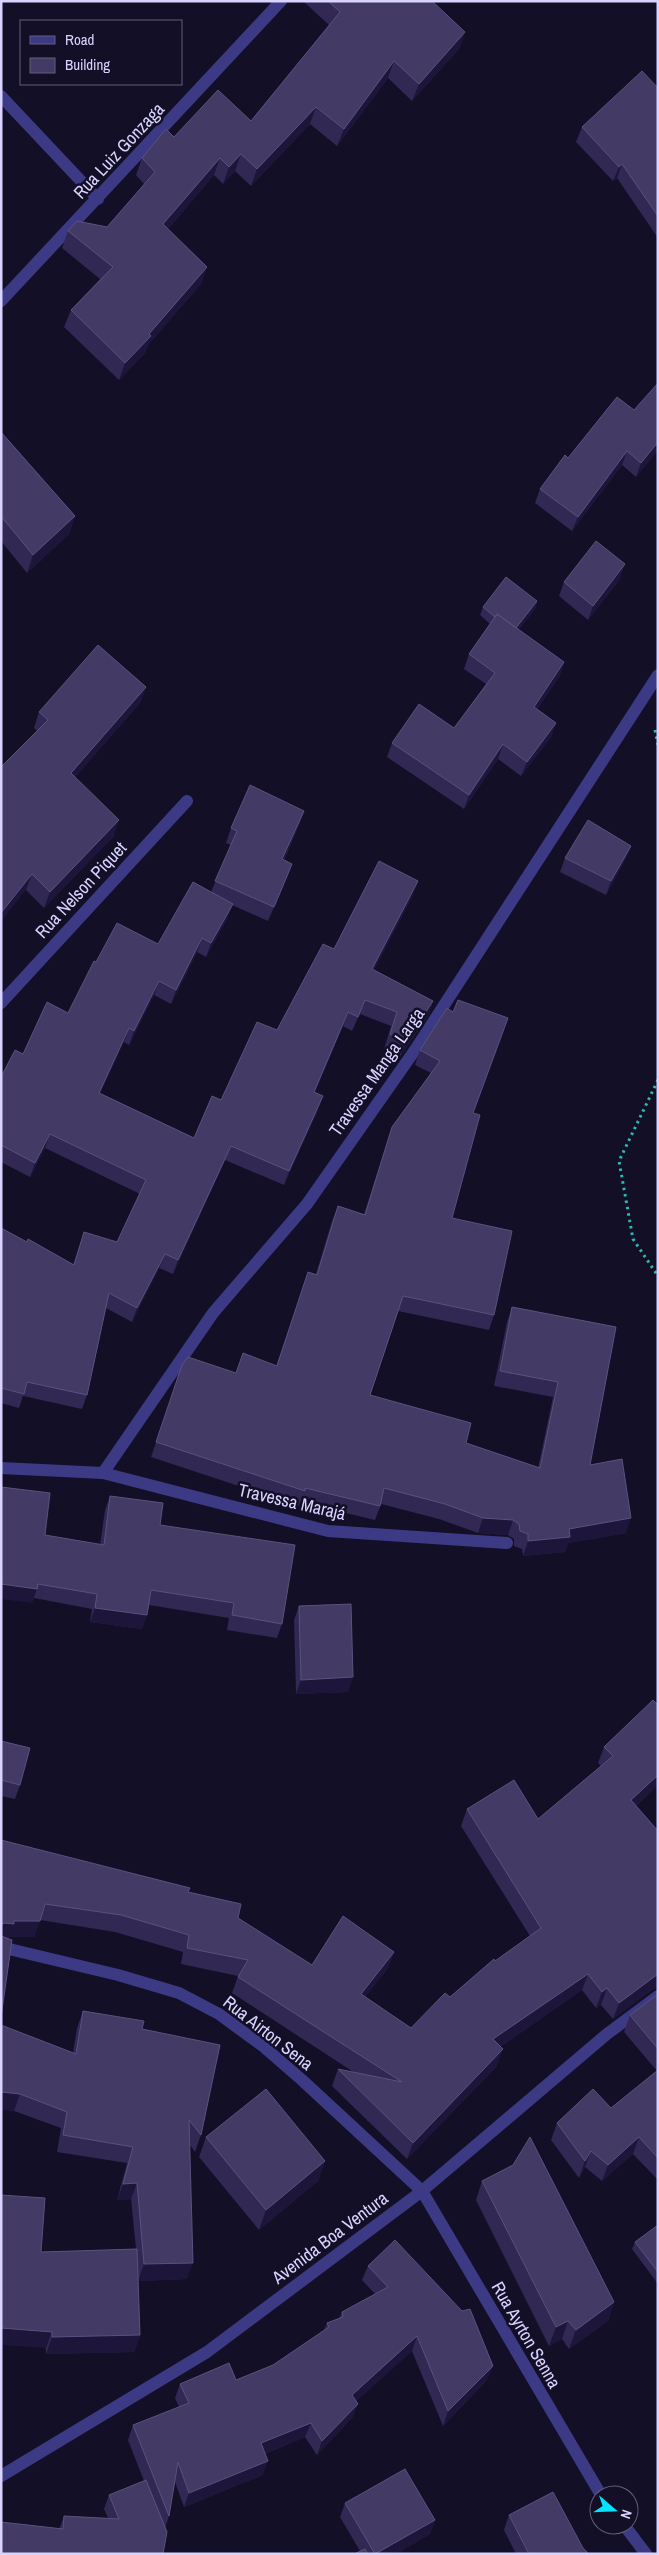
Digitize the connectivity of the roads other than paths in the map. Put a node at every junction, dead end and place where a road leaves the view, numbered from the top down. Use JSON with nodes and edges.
{"nodes":[{"id":1,"x":281,"y":1,"type":"edge"},
{"id":2,"x":1,"y":96,"type":"edge"},
{"id":3,"x":98,"y":199,"type":"junction"},
{"id":4,"x":1,"y":301,"type":"edge"},
{"id":5,"x":658,"y":675,"type":"edge"},
{"id":6,"x":187,"y":801,"type":"dead end"},
{"id":7,"x":1,"y":1003,"type":"edge"},
{"id":8,"x":1,"y":1468,"type":"edge"},
{"id":9,"x":103,"y":1473,"type":"junction"},
{"id":10,"x":507,"y":1543,"type":"dead end"},
{"id":11,"x":1,"y":1947,"type":"edge"},
{"id":12,"x":658,"y":1996,"type":"edge"},
{"id":13,"x":422,"y":2191,"type":"junction"},
{"id":14,"x":1,"y":2476,"type":"edge"},
{"id":15,"x":596,"y":2485,"type":"edge"},
{"id":16,"x":632,"y":2535,"type":"edge"},
{"id":17,"x":646,"y":2554,"type":"edge"}],
"edges":[{"from":1,"to":3,"type":"street","name":"Rua Luiz Gonzaga"},
{"from":2,"to":3,"type":"street"},
{"from":3,"to":4,"type":"street","name":"Rua Luiz Gonzaga"},
{"from":5,"to":9,"type":"street","name":"Travessa Manga Larga"},
{"from":6,"to":7,"type":"street","name":"Rua Nelson Piquet"},
{"from":8,"to":9,"type":"street","name":"Travessa Marajá"},
{"from":9,"to":10,"type":"street","name":"Travessa Marajá"},
{"from":11,"to":13,"type":"street","name":"Rua Airton Sena"},
{"from":12,"to":13,"type":"street","name":"Avenida Boa Ventura"},
{"from":13,"to":14,"type":"street","name":"Avenida Boa Ventura"},
{"from":13,"to":15,"type":"street","name":"Rua Ayrton Senna"},
{"from":16,"to":17,"type":"street"}]}
